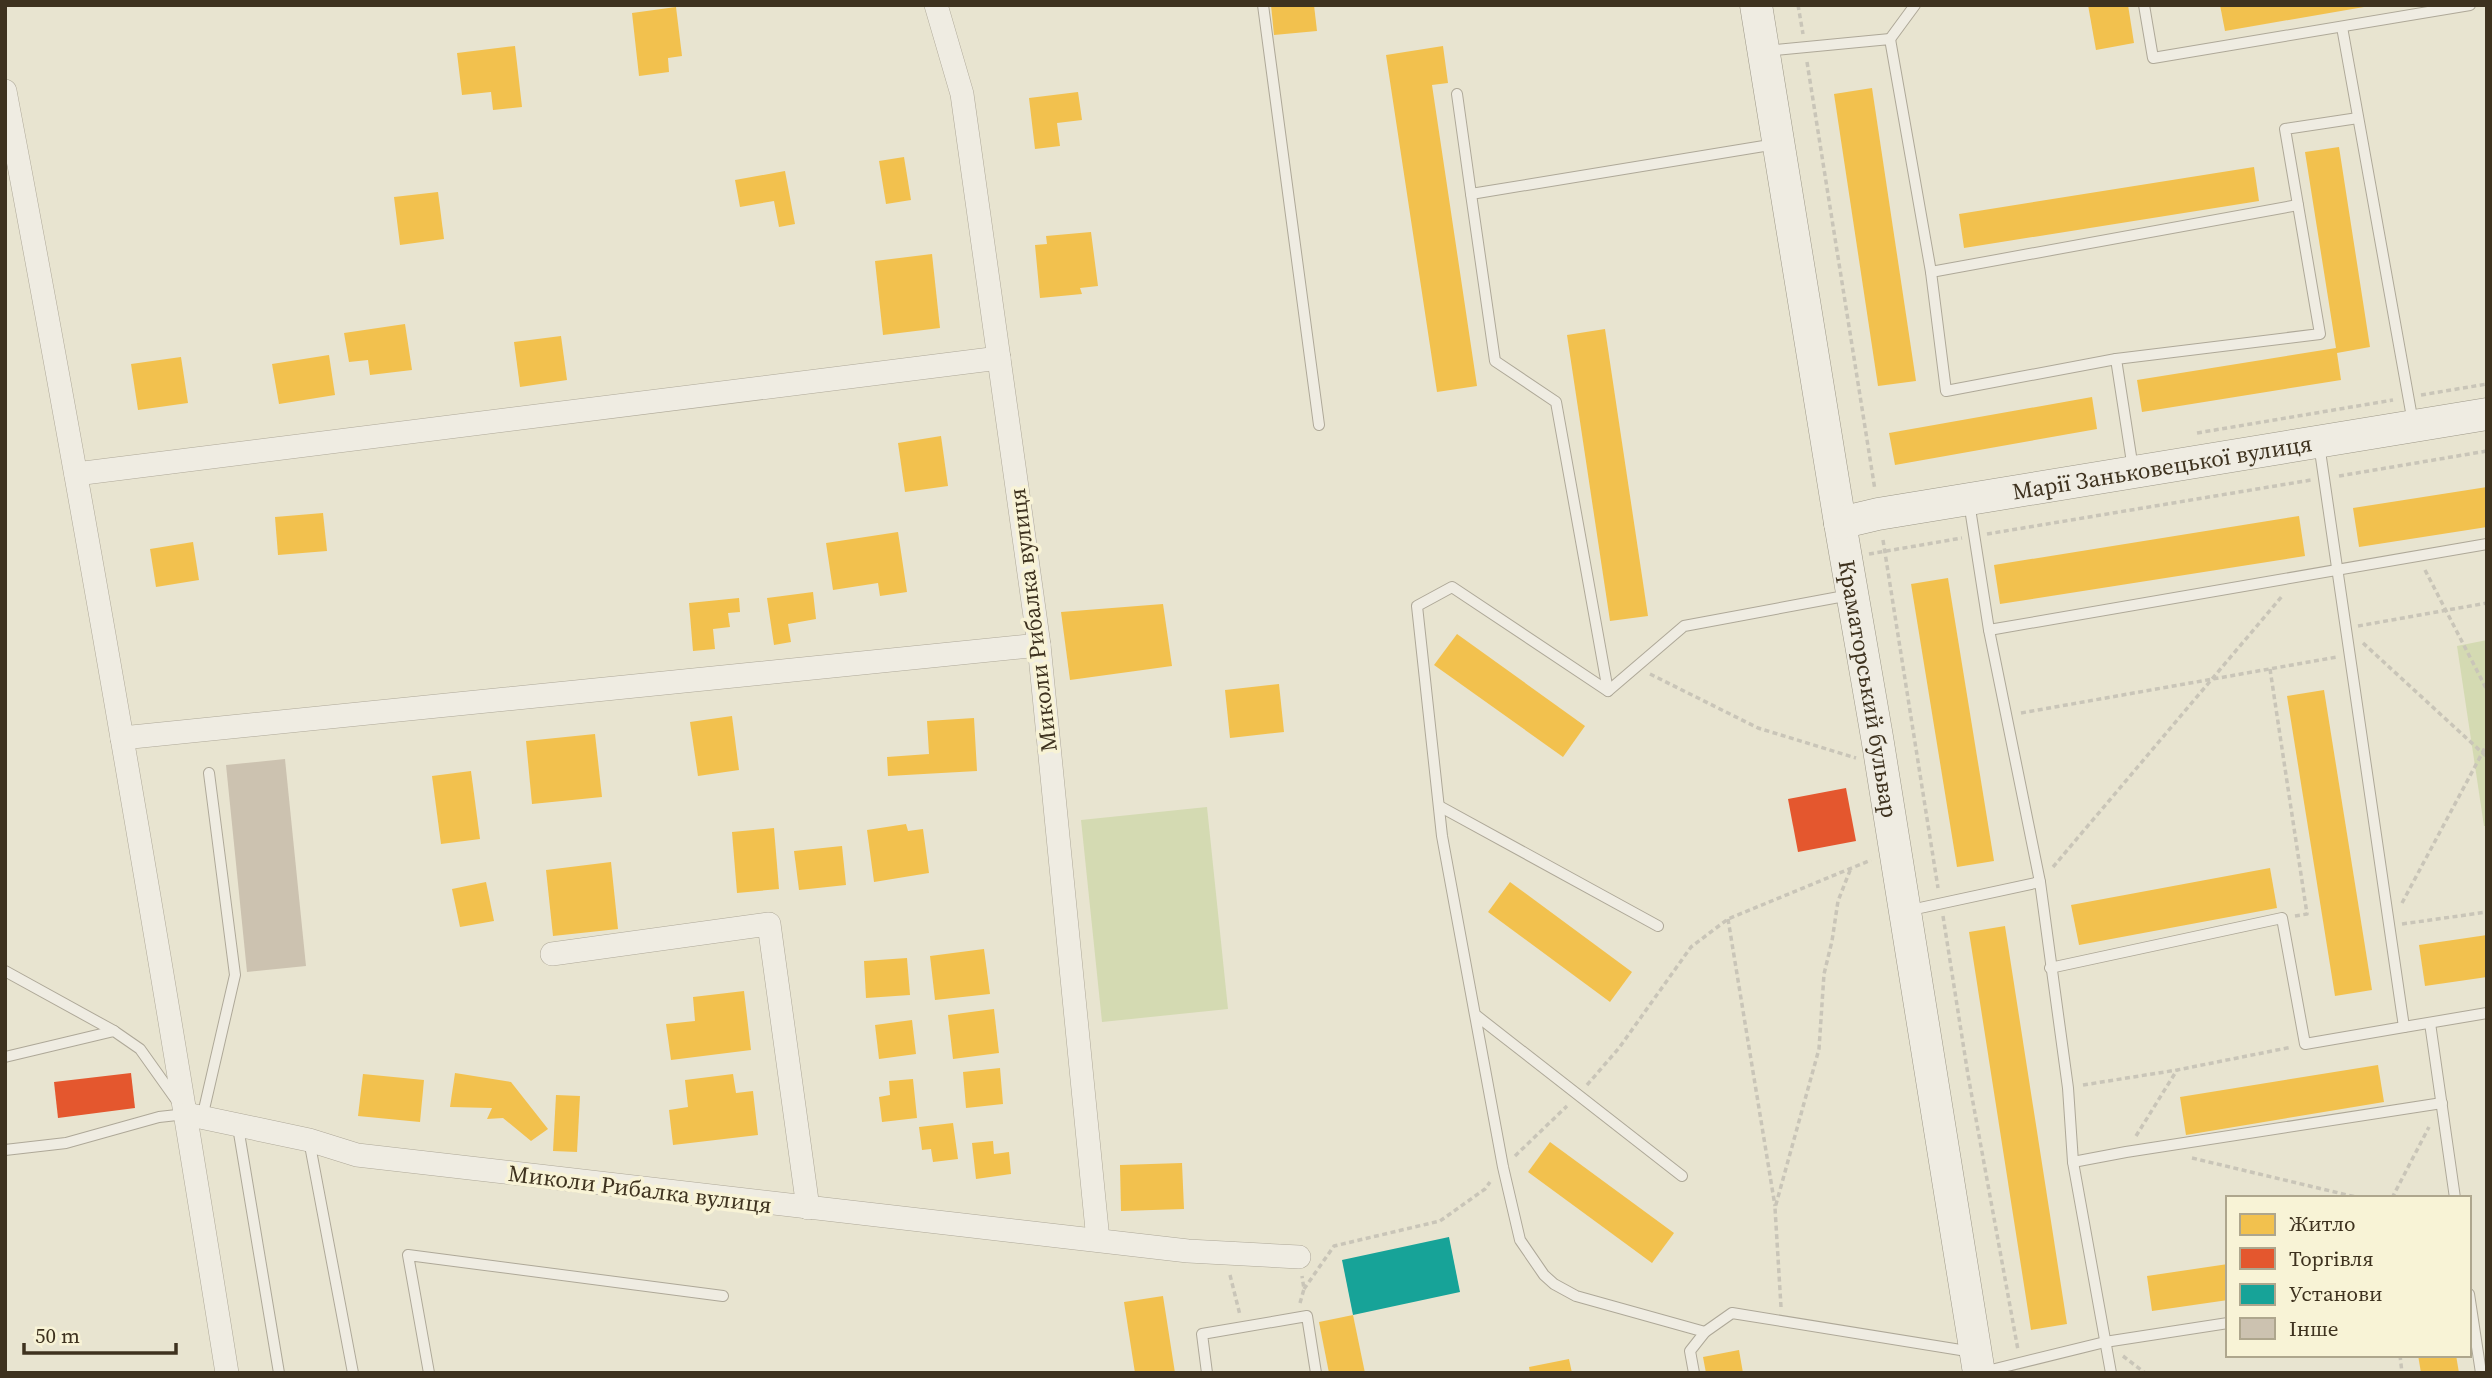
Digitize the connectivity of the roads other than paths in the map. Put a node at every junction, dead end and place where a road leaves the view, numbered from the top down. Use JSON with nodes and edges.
{"nodes":[{"id":1,"x":936,"y":5,"type":"edge"},
{"id":2,"x":1263,"y":5,"type":"edge"},
{"id":3,"x":1756,"y":5,"type":"edge"},
{"id":4,"x":1915,"y":5,"type":"edge"},
{"id":5,"x":2144,"y":5,"type":"edge"},
{"id":6,"x":2470,"y":5,"type":"edge"},
{"id":7,"x":2342,"y":27,"type":"junction"},
{"id":8,"x":1889,"y":39,"type":"junction"},
{"id":9,"x":1763,"y":51,"type":"junction"},
{"id":10,"x":5,"y":91,"type":"edge"},
{"id":11,"x":1457,"y":94,"type":"dead end"},
{"id":12,"x":2358,"y":117,"type":"junction"},
{"id":13,"x":1778,"y":143,"type":"junction"},
{"id":14,"x":1471,"y":194,"type":"junction"},
{"id":15,"x":2298,"y":205,"type":"junction"},
{"id":16,"x":1931,"y":272,"type":"junction"},
{"id":17,"x":999,"y":358,"type":"junction"},
{"id":18,"x":2116,"y":359,"type":"junction"},
{"id":19,"x":2487,"y":414,"type":"edge"},
{"id":20,"x":1319,"y":425,"type":"dead end"},
{"id":21,"x":2414,"y":426,"type":"junction"},
{"id":22,"x":2318,"y":441,"type":"junction"},
{"id":23,"x":2134,"y":472,"type":"junction"},
{"id":24,"x":76,"y":474,"type":"junction"},
{"id":25,"x":1968,"y":499,"type":"junction"},
{"id":26,"x":1840,"y":523,"type":"junction"},
{"id":27,"x":2487,"y":544,"type":"edge"},
{"id":28,"x":2337,"y":569,"type":"junction"},
{"id":29,"x":1853,"y":594,"type":"junction"},
{"id":30,"x":1989,"y":630,"type":"junction"},
{"id":31,"x":1039,"y":645,"type":"junction"},
{"id":32,"x":1608,"y":691,"type":"junction"},
{"id":33,"x":122,"y":738,"type":"junction"},
{"id":34,"x":209,"y":773,"type":"dead end"},
{"id":35,"x":1439,"y":806,"type":"junction"},
{"id":36,"x":2040,"y":882,"type":"junction"},
{"id":37,"x":1905,"y":911,"type":"junction"},
{"id":38,"x":1658,"y":926,"type":"dead end"},
{"id":39,"x":552,"y":954,"type":"dead end"},
{"id":40,"x":2050,"y":968,"type":"junction"},
{"id":41,"x":5,"y":971,"type":"edge"},
{"id":42,"x":2487,"y":1013,"type":"edge"},
{"id":43,"x":1477,"y":1016,"type":"junction"},
{"id":44,"x":2430,"y":1023,"type":"junction"},
{"id":45,"x":2404,"y":1027,"type":"junction"},
{"id":46,"x":114,"y":1031,"type":"junction"},
{"id":47,"x":5,"y":1057,"type":"edge"},
{"id":48,"x":2441,"y":1103,"type":"junction"},
{"id":49,"x":194,"y":1116,"type":"junction"},
{"id":50,"x":238,"y":1126,"type":"junction"},
{"id":51,"x":309,"y":1140,"type":"junction"},
{"id":52,"x":5,"y":1150,"type":"edge"},
{"id":53,"x":2073,"y":1162,"type":"junction"},
{"id":54,"x":1682,"y":1177,"type":"dead end"},
{"id":55,"x":2455,"y":1196,"type":"edge"},
{"id":56,"x":808,"y":1208,"type":"junction"},
{"id":57,"x":1098,"y":1240,"type":"junction"},
{"id":58,"x":1299,"y":1257,"type":"road end"},
{"id":59,"x":723,"y":1296,"type":"dead end"},
{"id":60,"x":2471,"y":1307,"type":"edge"},
{"id":61,"x":2226,"y":1323,"type":"edge"},
{"id":62,"x":1705,"y":1332,"type":"junction"},
{"id":63,"x":2105,"y":1342,"type":"junction"},
{"id":64,"x":1978,"y":1366,"type":"edge"},
{"id":65,"x":227,"y":1373,"type":"edge"},
{"id":66,"x":279,"y":1373,"type":"edge"},
{"id":67,"x":353,"y":1373,"type":"edge"},
{"id":68,"x":429,"y":1373,"type":"edge"},
{"id":69,"x":1208,"y":1373,"type":"edge"},
{"id":70,"x":1316,"y":1373,"type":"edge"},
{"id":71,"x":1694,"y":1373,"type":"edge"},
{"id":72,"x":2111,"y":1373,"type":"edge"},
{"id":73,"x":2481,"y":1373,"type":"edge"}],
"edges":[{"from":1,"to":17,"type":"street","name":"Миколи Рибалка вулиця"},
{"from":2,"to":20,"type":"lane"},
{"from":3,"to":9,"type":"street","name":"Краматорський бульвар"},
{"from":4,"to":8,"type":"lane"},
{"from":5,"to":7,"type":"lane"},
{"from":6,"to":7,"type":"lane"},
{"from":7,"to":12,"type":"lane"},
{"from":8,"to":9,"type":"lane"},
{"from":8,"to":16,"type":"lane"},
{"from":9,"to":13,"type":"street","name":"Краматорський бульвар"},
{"from":10,"to":24,"type":"street"},
{"from":11,"to":14,"type":"lane"},
{"from":12,"to":15,"type":"lane"},
{"from":12,"to":21,"type":"lane"},
{"from":13,"to":14,"type":"lane"},
{"from":13,"to":26,"type":"street","name":"Краматорський бульвар"},
{"from":14,"to":32,"type":"lane"},
{"from":15,"to":16,"type":"lane"},
{"from":15,"to":18,"type":"lane"},
{"from":16,"to":18,"type":"lane"},
{"from":17,"to":24,"type":"street"},
{"from":17,"to":31,"type":"street","name":"Миколи Рибалка вулиця"},
{"from":18,"to":23,"type":"lane"},
{"from":19,"to":21,"type":"street","name":"Марії Заньковецької вулиця"},
{"from":21,"to":22,"type":"street","name":"Марії Заньковецької вулиця"},
{"from":22,"to":23,"type":"street","name":"Марії Заньковецької вулиця"},
{"from":22,"to":28,"type":"lane"},
{"from":23,"to":25,"type":"street","name":"Марії Заньковецької вулиця"},
{"from":24,"to":33,"type":"street"},
{"from":25,"to":26,"type":"street","name":"Марії Заньковецької вулиця"},
{"from":25,"to":30,"type":"lane"},
{"from":26,"to":29,"type":"street","name":"Краматорський бульвар"},
{"from":27,"to":28,"type":"lane"},
{"from":28,"to":30,"type":"lane"},
{"from":28,"to":45,"type":"lane"},
{"from":29,"to":32,"type":"lane"},
{"from":29,"to":37,"type":"street","name":"Краматорський бульвар"},
{"from":30,"to":36,"type":"lane"},
{"from":31,"to":33,"type":"street"},
{"from":31,"to":57,"type":"street","name":"Миколи Рибалка вулиця"},
{"from":32,"to":35,"type":"lane"},
{"from":33,"to":49,"type":"street"},
{"from":34,"to":49,"type":"lane"},
{"from":35,"to":38,"type":"lane"},
{"from":35,"to":43,"type":"lane"},
{"from":36,"to":37,"type":"lane"},
{"from":36,"to":40,"type":"lane"},
{"from":37,"to":64,"type":"street","name":"Краматорський бульвар"},
{"from":39,"to":56,"type":"street"},
{"from":40,"to":45,"type":"lane"},
{"from":40,"to":53,"type":"lane"},
{"from":41,"to":46,"type":"lane"},
{"from":42,"to":44,"type":"lane"},
{"from":43,"to":54,"type":"lane"},
{"from":43,"to":62,"type":"lane"},
{"from":44,"to":45,"type":"lane"},
{"from":44,"to":48,"type":"lane"},
{"from":46,"to":47,"type":"lane"},
{"from":46,"to":49,"type":"lane"},
{"from":48,"to":53,"type":"lane"},
{"from":48,"to":55,"type":"lane"},
{"from":49,"to":50,"type":"street","name":"Миколи Рибалка вулиця"},
{"from":49,"to":52,"type":"lane"},
{"from":49,"to":65,"type":"street"},
{"from":50,"to":51,"type":"street","name":"Миколи Рибалка вулиця"},
{"from":50,"to":66,"type":"lane"},
{"from":51,"to":56,"type":"street","name":"Миколи Рибалка вулиця"},
{"from":51,"to":67,"type":"lane"},
{"from":53,"to":63,"type":"lane"},
{"from":56,"to":57,"type":"street","name":"Миколи Рибалка вулиця"},
{"from":57,"to":58,"type":"street","name":"Миколи Рибалка вулиця"},
{"from":59,"to":68,"type":"lane"},
{"from":60,"to":73,"type":"lane"},
{"from":61,"to":63,"type":"lane"},
{"from":62,"to":64,"type":"lane"},
{"from":62,"to":71,"type":"lane"},
{"from":63,"to":64,"type":"lane"},
{"from":63,"to":72,"type":"lane"},
{"from":69,"to":70,"type":"lane"}]}
